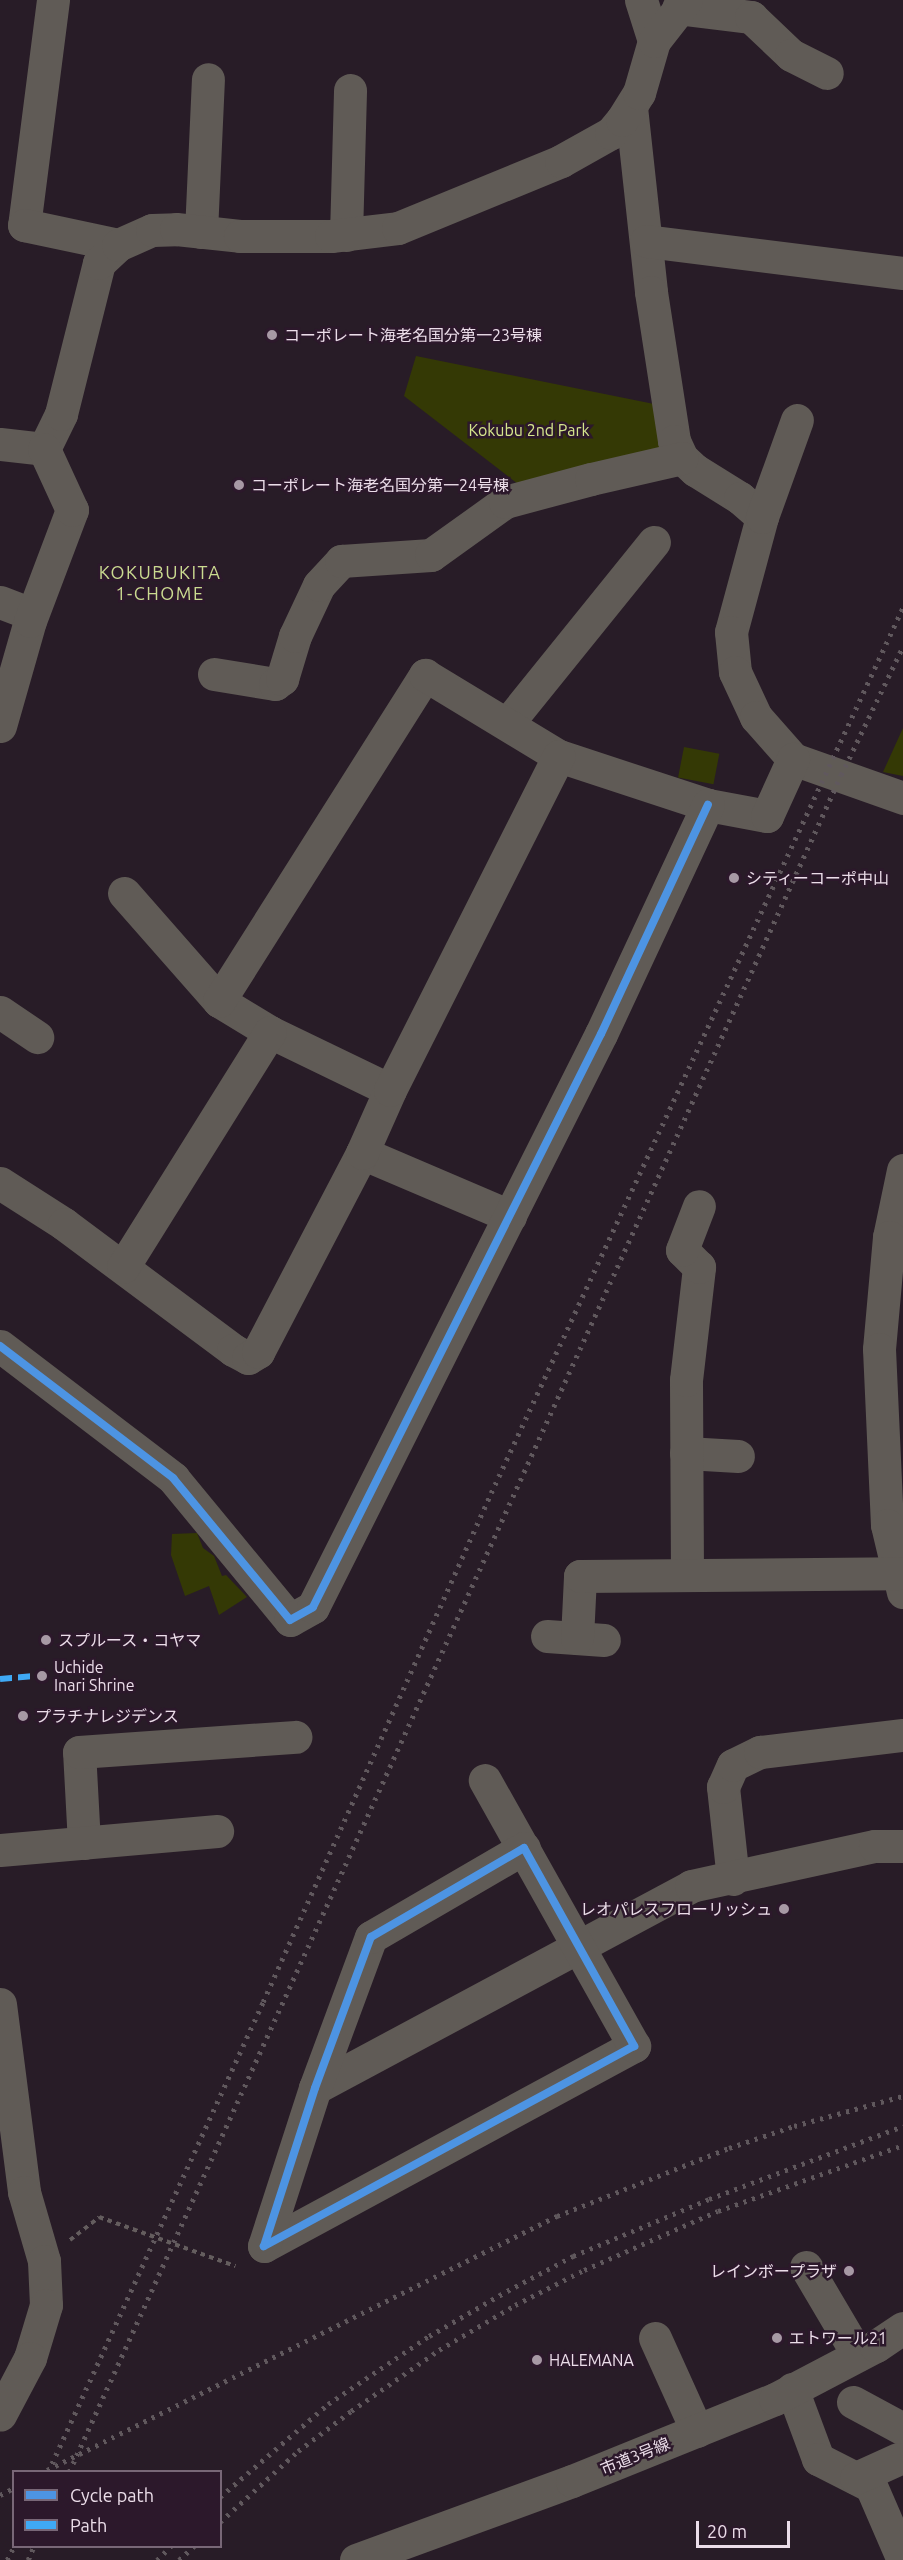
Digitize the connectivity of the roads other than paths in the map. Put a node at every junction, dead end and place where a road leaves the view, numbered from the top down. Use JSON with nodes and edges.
{"nodes":[{"id":1,"x":53,"y":0,"type":"edge"},
{"id":2,"x":641,"y":0,"type":"edge"},
{"id":3,"x":682,"y":4,"type":"edge"},
{"id":4,"x":654,"y":41,"type":"junction"},
{"id":5,"x":827,"y":73,"type":"dead end"},
{"id":6,"x":208,"y":80,"type":"dead end"},
{"id":7,"x":350,"y":90,"type":"dead end"},
{"id":8,"x":631,"y":107,"type":"junction"},
{"id":9,"x":201,"y":232,"type":"junction"},
{"id":10,"x":346,"y":234,"type":"junction"},
{"id":11,"x":646,"y":241,"type":"junction"},
{"id":12,"x":118,"y":245,"type":"junction"},
{"id":13,"x":903,"y":273,"type":"edge"},
{"id":14,"x":797,"y":420,"type":"dead end"},
{"id":15,"x":0,"y":444,"type":"edge"},
{"id":16,"x":44,"y":449,"type":"junction"},
{"id":17,"x":682,"y":458,"type":"junction"},
{"id":18,"x":762,"y":517,"type":"junction"},
{"id":19,"x":654,"y":542,"type":"dead end"},
{"id":20,"x":0,"y":602,"type":"edge"},
{"id":21,"x":32,"y":614,"type":"junction"},
{"id":22,"x":214,"y":674,"type":"dead end"},
{"id":23,"x":507,"y":724,"type":"junction"},
{"id":24,"x":0,"y":726,"type":"edge"},
{"id":25,"x":560,"y":756,"type":"junction"},
{"id":26,"x":793,"y":759,"type":"junction"},
{"id":27,"x":903,"y":798,"type":"edge"},
{"id":28,"x":708,"y":805,"type":"junction"},
{"id":29,"x":124,"y":893,"type":"dead end"},
{"id":30,"x":219,"y":1001,"type":"junction"},
{"id":31,"x":0,"y":1012,"type":"edge"},
{"id":32,"x":270,"y":1032,"type":"junction"},
{"id":33,"x":37,"y":1037,"type":"dead end"},
{"id":34,"x":390,"y":1090,"type":"junction"},
{"id":35,"x":362,"y":1153,"type":"junction"},
{"id":36,"x":903,"y":1170,"type":"edge"},
{"id":37,"x":0,"y":1183,"type":"edge"},
{"id":38,"x":699,"y":1206,"type":"dead end"},
{"id":39,"x":510,"y":1216,"type":"junction"},
{"id":40,"x":123,"y":1267,"type":"junction"},
{"id":41,"x":0,"y":1346,"type":"edge"},
{"id":42,"x":686,"y":1453,"type":"junction"},
{"id":43,"x":738,"y":1456,"type":"dead end"},
{"id":44,"x":687,"y":1575,"type":"junction"},
{"id":45,"x":901,"y":1582,"type":"edge"},
{"id":46,"x":576,"y":1638,"type":"dead end"},
{"id":47,"x":903,"y":1735,"type":"edge"},
{"id":48,"x":295,"y":1737,"type":"dead end"},
{"id":49,"x":485,"y":1780,"type":"dead end"},
{"id":50,"x":216,"y":1831,"type":"dead end"},
{"id":51,"x":84,"y":1843,"type":"junction"},
{"id":52,"x":903,"y":1846,"type":"edge"},
{"id":53,"x":524,"y":1848,"type":"junction"},
{"id":54,"x":0,"y":1850,"type":"edge"},
{"id":55,"x":733,"y":1879,"type":"junction"},
{"id":56,"x":578,"y":1947,"type":"junction"},
{"id":57,"x":0,"y":2004,"type":"edge"},
{"id":58,"x":315,"y":2088,"type":"junction"},
{"id":59,"x":806,"y":2267,"type":"dead end"},
{"id":60,"x":903,"y":2328,"type":"edge"},
{"id":61,"x":655,"y":2338,"type":"dead end"},
{"id":62,"x":858,"y":2355,"type":"junction"},
{"id":63,"x":792,"y":2389,"type":"junction"},
{"id":64,"x":853,"y":2402,"type":"dead end"},
{"id":65,"x":0,"y":2415,"type":"edge"},
{"id":66,"x":697,"y":2431,"type":"junction"},
{"id":67,"x":900,"y":2444,"type":"edge"},
{"id":68,"x":856,"y":2478,"type":"junction"},
{"id":69,"x":356,"y":2560,"type":"edge"},
{"id":70,"x":903,"y":2560,"type":"edge"}],
"edges":[{"from":1,"to":12,"type":"street"},
{"from":2,"to":4,"type":"street"},
{"from":3,"to":4,"type":"street"},
{"from":3,"to":5,"type":"street"},
{"from":4,"to":8,"type":"street"},
{"from":6,"to":9,"type":"street"},
{"from":7,"to":10,"type":"street"},
{"from":8,"to":10,"type":"street"},
{"from":8,"to":11,"type":"street"},
{"from":9,"to":10,"type":"street"},
{"from":9,"to":12,"type":"street"},
{"from":11,"to":13,"type":"street"},
{"from":11,"to":17,"type":"street"},
{"from":12,"to":16,"type":"street"},
{"from":14,"to":18,"type":"street"},
{"from":15,"to":16,"type":"street"},
{"from":16,"to":21,"type":"street"},
{"from":17,"to":18,"type":"street"},
{"from":17,"to":22,"type":"street"},
{"from":18,"to":26,"type":"street"},
{"from":19,"to":23,"type":"street"},
{"from":20,"to":21,"type":"street"},
{"from":21,"to":24,"type":"street"},
{"from":23,"to":25,"type":"street"},
{"from":23,"to":30,"type":"street"},
{"from":25,"to":28,"type":"street"},
{"from":25,"to":34,"type":"street"},
{"from":26,"to":27,"type":"street"},
{"from":26,"to":28,"type":"street"},
{"from":28,"to":39,"type":"street"},
{"from":29,"to":30,"type":"street"},
{"from":30,"to":32,"type":"street"},
{"from":31,"to":33,"type":"street"},
{"from":32,"to":34,"type":"street"},
{"from":32,"to":40,"type":"street"},
{"from":34,"to":35,"type":"street"},
{"from":35,"to":39,"type":"street"},
{"from":35,"to":40,"type":"street"},
{"from":36,"to":45,"type":"street"},
{"from":37,"to":40,"type":"street"},
{"from":38,"to":42,"type":"street"},
{"from":39,"to":41,"type":"street"},
{"from":42,"to":43,"type":"street"},
{"from":42,"to":44,"type":"street"},
{"from":44,"to":45,"type":"street"},
{"from":44,"to":46,"type":"street"},
{"from":47,"to":55,"type":"street"},
{"from":48,"to":51,"type":"street"},
{"from":49,"to":53,"type":"street"},
{"from":50,"to":51,"type":"street"},
{"from":51,"to":54,"type":"street"},
{"from":52,"to":55,"type":"street"},
{"from":53,"to":56,"type":"street"},
{"from":53,"to":58,"type":"street"},
{"from":55,"to":56,"type":"street"},
{"from":56,"to":58,"type":"street"},
{"from":56,"to":58,"type":"street"},
{"from":57,"to":65,"type":"street"},
{"from":59,"to":62,"type":"street"},
{"from":60,"to":62,"type":"street","name":"市道3号線"},
{"from":61,"to":66,"type":"street"},
{"from":62,"to":63,"type":"street","name":"市道3号線"},
{"from":63,"to":66,"type":"street","name":"市道3号線"},
{"from":63,"to":68,"type":"street"},
{"from":64,"to":67,"type":"street"},
{"from":66,"to":69,"type":"street","name":"市道3号線"},
{"from":67,"to":68,"type":"street"},
{"from":68,"to":70,"type":"street"}]}
